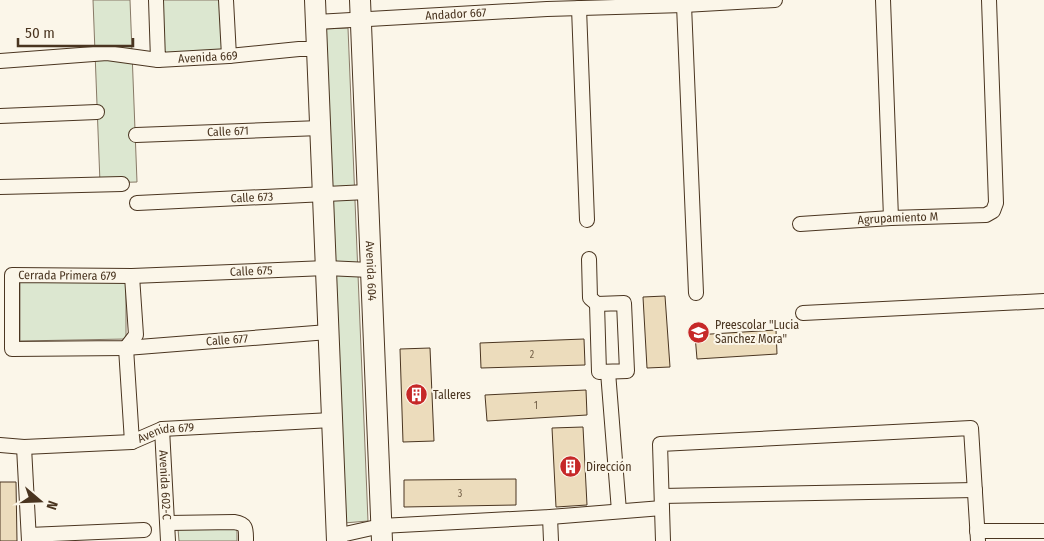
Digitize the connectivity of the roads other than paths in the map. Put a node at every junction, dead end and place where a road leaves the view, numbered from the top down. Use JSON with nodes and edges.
{"nodes":[{"id":1,"x":156,"y":0,"type":"edge"},
{"id":2,"x":226,"y":0,"type":"edge"},
{"id":3,"x":315,"y":0,"type":"edge"},
{"id":4,"x":775,"y":0,"type":"edge"},
{"id":5,"x":883,"y":0,"type":"edge"},
{"id":6,"x":989,"y":0,"type":"edge"},
{"id":7,"x":547,"y":4,"type":"edge"},
{"id":8,"x":684,"y":4,"type":"junction"},
{"id":9,"x":579,"y":8,"type":"junction"},
{"id":10,"x":360,"y":9,"type":"edge"},
{"id":11,"x":316,"y":22,"type":"junction"},
{"id":12,"x":317,"y":49,"type":"junction"},
{"id":13,"x":229,"y":56,"type":"junction"},
{"id":14,"x":158,"y":60,"type":"junction"},
{"id":15,"x":0,"y":61,"type":"edge"},
{"id":16,"x":98,"y":112,"type":"dead end"},
{"id":17,"x":0,"y":116,"type":"edge"},
{"id":18,"x":320,"y":128,"type":"junction"},
{"id":19,"x":136,"y":135,"type":"dead end"},
{"id":20,"x":122,"y":184,"type":"dead end"},
{"id":21,"x":0,"y":187,"type":"edge"},
{"id":22,"x":367,"y":192,"type":"junction"},
{"id":23,"x":323,"y":194,"type":"junction"},
{"id":24,"x":137,"y":203,"type":"dead end"},
{"id":25,"x":891,"y":218,"type":"junction"},
{"id":26,"x":587,"y":220,"type":"dead end"},
{"id":27,"x":800,"y":224,"type":"dead end"},
{"id":28,"x":589,"y":259,"type":"dead end"},
{"id":29,"x":326,"y":268,"type":"junction"},
{"id":30,"x":370,"y":270,"type":"junction"},
{"id":31,"x":132,"y":276,"type":"junction"},
{"id":32,"x":696,"y":293,"type":"dead end"},
{"id":33,"x":1044,"y":302,"type":"edge"},
{"id":34,"x":597,"y":304,"type":"junction"},
{"id":35,"x":803,"y":313,"type":"dead end"},
{"id":36,"x":328,"y":332,"type":"junction"},
{"id":37,"x":126,"y":348,"type":"junction"},
{"id":38,"x":608,"y":372,"type":"junction"},
{"id":39,"x":332,"y":420,"type":"junction"},
{"id":40,"x":162,"y":429,"type":"junction"},
{"id":41,"x":132,"y":442,"type":"junction"},
{"id":42,"x":0,"y":445,"type":"edge"},
{"id":43,"x":24,"y":447,"type":"junction"},
{"id":44,"x":975,"y":490,"type":"junction"},
{"id":45,"x":662,"y":502,"type":"junction"},
{"id":46,"x":619,"y":511,"type":"junction"},
{"id":47,"x":550,"y":518,"type":"junction"},
{"id":48,"x":168,"y":523,"type":"junction"},
{"id":49,"x":144,"y":530,"type":"dead end"},
{"id":50,"x":1044,"y":531,"type":"edge"},
{"id":51,"x":381,"y":534,"type":"edge"},
{"id":52,"x":977,"y":536,"type":"edge"},
{"id":53,"x":29,"y":538,"type":"edge"},
{"id":54,"x":337,"y":539,"type":"edge"},
{"id":55,"x":168,"y":541,"type":"edge"},
{"id":56,"x":246,"y":541,"type":"edge"},
{"id":57,"x":551,"y":541,"type":"edge"},
{"id":58,"x":663,"y":541,"type":"edge"}],
"edges":[{"from":1,"to":14,"type":"street"},
{"from":2,"to":13,"type":"street"},
{"from":3,"to":11,"type":"street"},
{"from":4,"to":8,"type":"street","name":"Andador 667"},
{"from":5,"to":25,"type":"street"},
{"from":6,"to":25,"type":"street","name":"Agrupamiento M"},
{"from":7,"to":9,"type":"street","name":"Andador 667"},
{"from":7,"to":10,"type":"street","name":"Andador 667"},
{"from":8,"to":9,"type":"street","name":"Andador 667"},
{"from":8,"to":32,"type":"street"},
{"from":9,"to":26,"type":"street"},
{"from":10,"to":11,"type":"street","name":"Andador 667"},
{"from":10,"to":22,"type":"street","name":"Avenida 604"},
{"from":11,"to":12,"type":"street"},
{"from":12,"to":13,"type":"street","name":"Avenida 669"},
{"from":12,"to":18,"type":"street"},
{"from":13,"to":14,"type":"street","name":"Avenida 669"},
{"from":14,"to":15,"type":"street","name":"Avenida 669"},
{"from":16,"to":17,"type":"street"},
{"from":18,"to":19,"type":"street","name":"Calle 671"},
{"from":18,"to":23,"type":"street"},
{"from":20,"to":21,"type":"street"},
{"from":22,"to":23,"type":"street","name":"Calle 673"},
{"from":22,"to":30,"type":"street","name":"Avenida 604"},
{"from":23,"to":24,"type":"street","name":"Calle 673"},
{"from":23,"to":29,"type":"street"},
{"from":25,"to":27,"type":"street","name":"Agrupamiento M"},
{"from":28,"to":34,"type":"street"},
{"from":29,"to":30,"type":"street","name":"Calle 675"},
{"from":29,"to":31,"type":"street","name":"Calle 675"},
{"from":29,"to":36,"type":"street"},
{"from":30,"to":51,"type":"street","name":"Avenida 604"},
{"from":31,"to":37,"type":"street"},
{"from":31,"to":37,"type":"street","name":"Cerrada Primera 679"},
{"from":33,"to":35,"type":"street"},
{"from":34,"to":38,"type":"street"},
{"from":34,"to":38,"type":"street"},
{"from":36,"to":37,"type":"street","name":"Calle 677"},
{"from":36,"to":39,"type":"street"},
{"from":37,"to":41,"type":"street"},
{"from":38,"to":46,"type":"street"},
{"from":39,"to":40,"type":"street","name":"Avenida 679"},
{"from":39,"to":54,"type":"street"},
{"from":40,"to":41,"type":"street","name":"Avenida 679"},
{"from":40,"to":48,"type":"street","name":"Avenida 602-C"},
{"from":41,"to":43,"type":"street","name":"Avenida 679"},
{"from":42,"to":43,"type":"street","name":"Avenida 679"},
{"from":43,"to":53,"type":"street"},
{"from":44,"to":45,"type":"street"},
{"from":44,"to":45,"type":"street"},
{"from":44,"to":52,"type":"street"},
{"from":45,"to":46,"type":"street"},
{"from":45,"to":58,"type":"street"},
{"from":46,"to":47,"type":"street"},
{"from":47,"to":51,"type":"street"},
{"from":47,"to":57,"type":"street"},
{"from":48,"to":55,"type":"street","name":"Avenida 602-C"},
{"from":48,"to":56,"type":"street"},
{"from":49,"to":53,"type":"street"},
{"from":50,"to":52,"type":"street"},
{"from":51,"to":54,"type":"street"}]}
